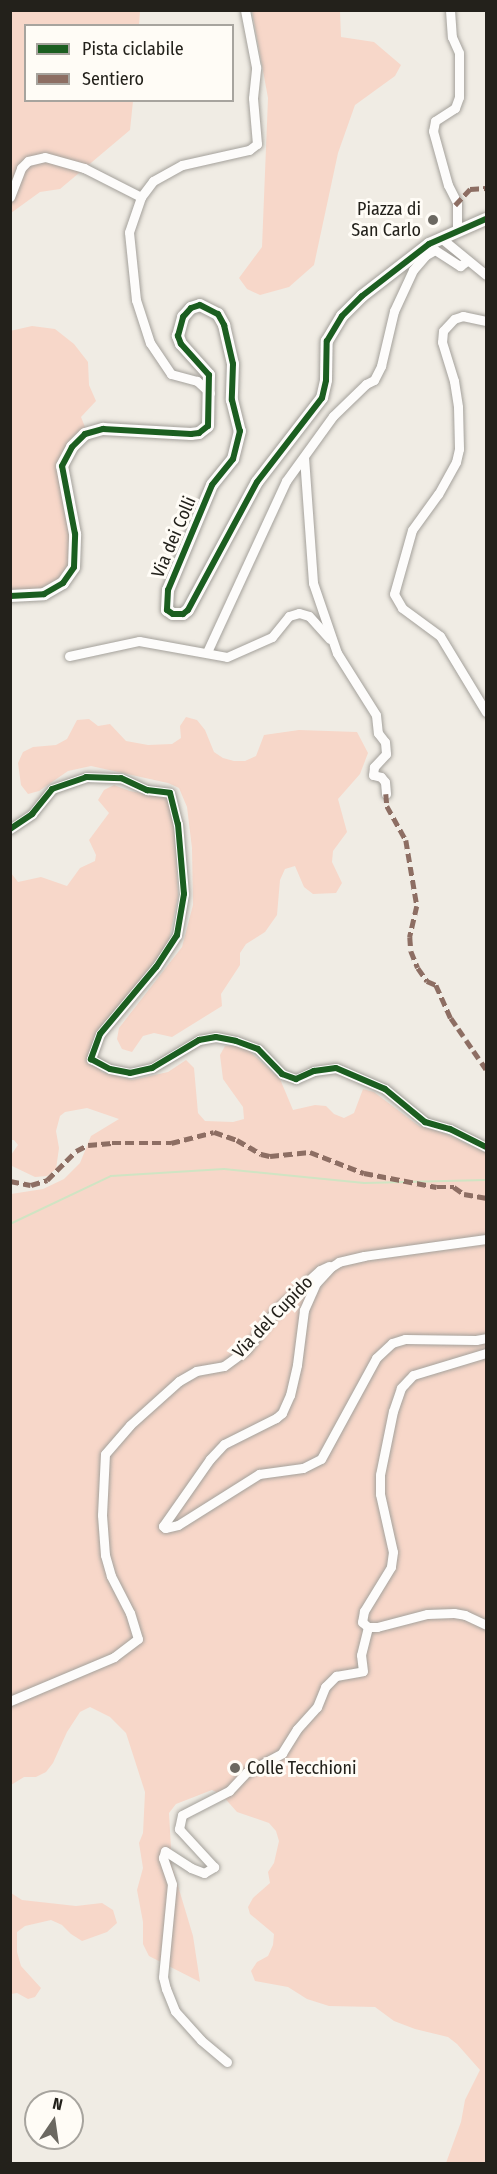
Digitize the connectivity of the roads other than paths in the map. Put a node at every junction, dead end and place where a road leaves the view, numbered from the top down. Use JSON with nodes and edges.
{"nodes":[{"id":1,"x":244,"y":10,"type":"edge"},
{"id":2,"x":450,"y":10,"type":"edge"},
{"id":3,"x":10,"y":197,"type":"edge"},
{"id":4,"x":141,"y":197,"type":"junction"},
{"id":5,"x":486,"y":219,"type":"edge"},
{"id":6,"x":457,"y":231,"type":"junction"},
{"id":7,"x":441,"y":238,"type":"junction"},
{"id":8,"x":467,"y":261,"type":"junction"},
{"id":9,"x":486,"y":275,"type":"edge"},
{"id":10,"x":486,"y":321,"type":"edge"},
{"id":11,"x":210,"y":393,"type":"junction"},
{"id":12,"x":304,"y":457,"type":"junction"},
{"id":13,"x":10,"y":596,"type":"edge"},
{"id":14,"x":333,"y":643,"type":"junction"},
{"id":15,"x":207,"y":652,"type":"junction"},
{"id":16,"x":69,"y":656,"type":"dead end"},
{"id":17,"x":486,"y":712,"type":"edge"},
{"id":18,"x":386,"y":794,"type":"dead end"},
{"id":19,"x":10,"y":829,"type":"edge"},
{"id":20,"x":486,"y":1147,"type":"edge"},
{"id":21,"x":486,"y":1239,"type":"edge"},
{"id":22,"x":339,"y":1262,"type":"junction"},
{"id":23,"x":486,"y":1338,"type":"edge"},
{"id":24,"x":486,"y":1353,"type":"edge"},
{"id":25,"x":486,"y":1625,"type":"edge"},
{"id":26,"x":368,"y":1627,"type":"junction"},
{"id":27,"x":10,"y":1701,"type":"edge"},
{"id":28,"x":227,"y":2062,"type":"dead end"}],
"edges":[{"from":1,"to":4,"type":"street"},
{"from":2,"to":6,"type":"street"},
{"from":3,"to":4,"type":"street"},
{"from":4,"to":11,"type":"street"},
{"from":5,"to":6,"type":"street","name":"Via dei Colli"},
{"from":6,"to":7,"type":"street","name":"Via dei Colli"},
{"from":7,"to":8,"type":"street"},
{"from":7,"to":11,"type":"street","name":"Via dei Colli"},
{"from":8,"to":9,"type":"street"},
{"from":8,"to":12,"type":"street"},
{"from":10,"to":17,"type":"street"},
{"from":11,"to":13,"type":"street","name":"Via dei Colli"},
{"from":12,"to":14,"type":"street"},
{"from":12,"to":15,"type":"street"},
{"from":14,"to":15,"type":"street"},
{"from":14,"to":18,"type":"street"},
{"from":15,"to":16,"type":"street"},
{"from":19,"to":20,"type":"street"},
{"from":21,"to":22,"type":"street"},
{"from":22,"to":23,"type":"street"},
{"from":22,"to":27,"type":"street","name":"Via del Cupido"},
{"from":24,"to":26,"type":"street"},
{"from":25,"to":26,"type":"street"},
{"from":26,"to":28,"type":"street"}]}
